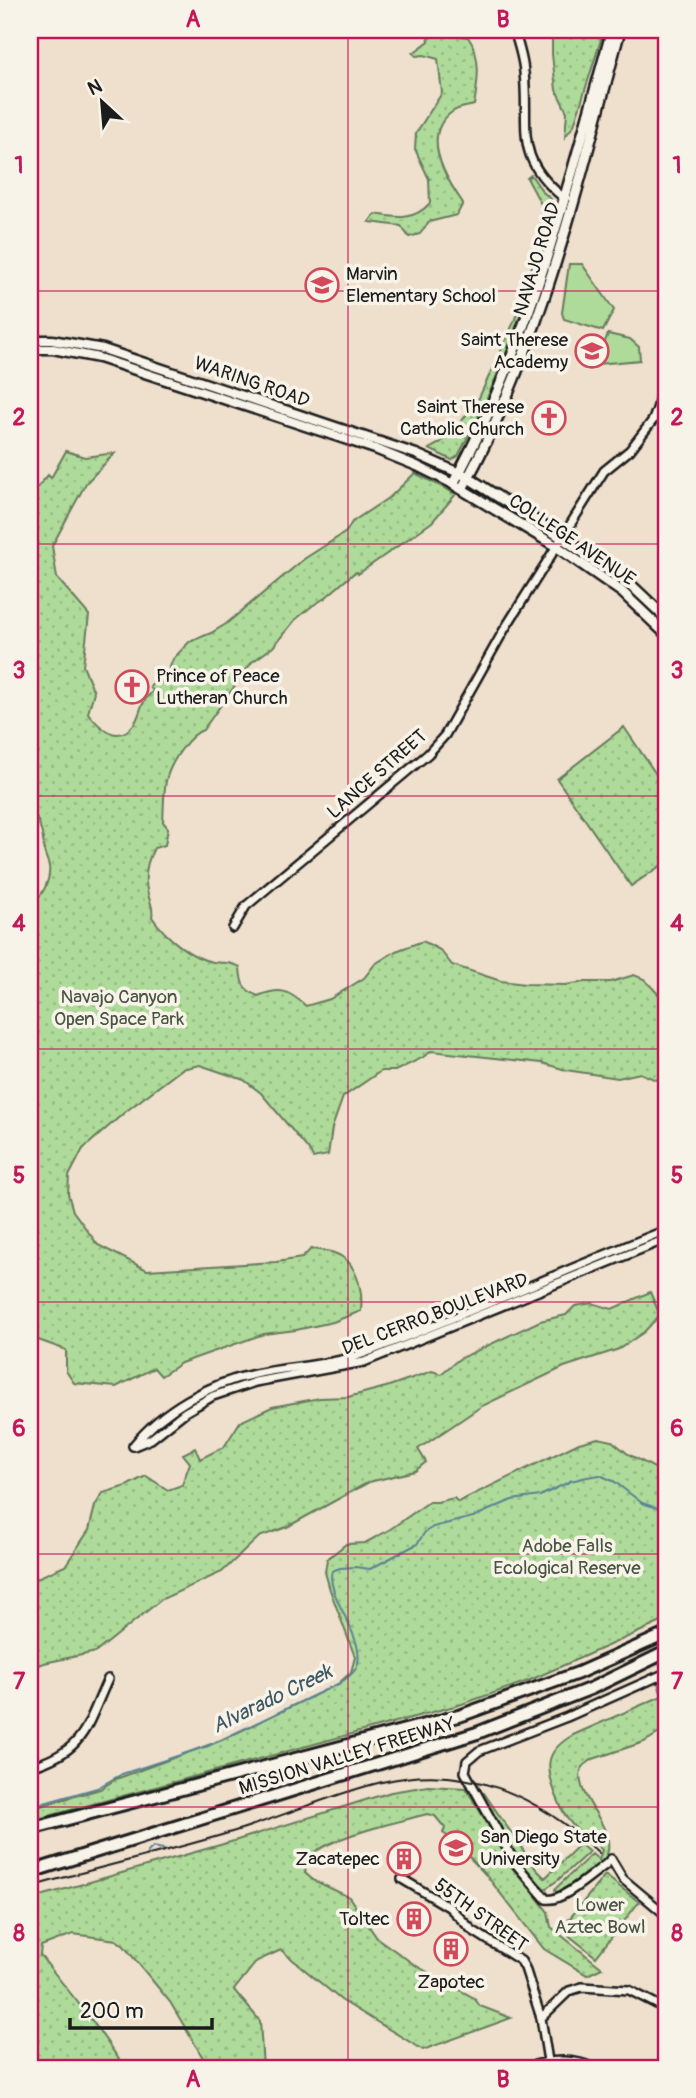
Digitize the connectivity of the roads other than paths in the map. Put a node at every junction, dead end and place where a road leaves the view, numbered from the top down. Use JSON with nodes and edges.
{"nodes":[{"id":1,"x":514,"y":30,"type":"edge"},
{"id":2,"x":612,"y":30,"type":"edge"},
{"id":3,"x":620,"y":30,"type":"edge"},
{"id":4,"x":564,"y":198,"type":"junction"},
{"id":5,"x":550,"y":264,"type":"junction"},
{"id":6,"x":30,"y":340,"type":"edge"},
{"id":7,"x":30,"y":349,"type":"edge"},
{"id":8,"x":666,"y":364,"type":"edge"},
{"id":9,"x":463,"y":475,"type":"junction"},
{"id":10,"x":457,"y":486,"type":"junction"},
{"id":11,"x":561,"y":537,"type":"junction"},
{"id":12,"x":556,"y":546,"type":"junction"},
{"id":13,"x":666,"y":618,"type":"edge"},
{"id":14,"x":666,"y":634,"type":"edge"},
{"id":15,"x":233,"y":928,"type":"dead end"},
{"id":16,"x":666,"y":1230,"type":"edge"},
{"id":17,"x":666,"y":1239,"type":"edge"},
{"id":18,"x":664,"y":1635,"type":"edge"},
{"id":19,"x":666,"y":1652,"type":"edge"},
{"id":20,"x":666,"y":1673,"type":"edge"},
{"id":21,"x":108,"y":1679,"type":"dead end"},
{"id":22,"x":30,"y":1767,"type":"edge"},
{"id":23,"x":30,"y":1829,"type":"edge"},
{"id":24,"x":30,"y":1872,"type":"edge"},
{"id":25,"x":402,"y":1879,"type":"dead end"},
{"id":26,"x":666,"y":1915,"type":"edge"},
{"id":27,"x":666,"y":2009,"type":"edge"},
{"id":28,"x":541,"y":2018,"type":"junction"},
{"id":29,"x":548,"y":2061,"type":"junction"},
{"id":30,"x":525,"y":2068,"type":"edge"},
{"id":31,"x":594,"y":2068,"type":"edge"}],
"edges":[{"from":1,"to":4,"type":"street"},
{"from":2,"to":4,"type":"main road","name":"NAVAJO ROAD"},
{"from":3,"to":5,"type":"main road","name":"NAVAJO ROAD"},
{"from":4,"to":5,"type":"main road","name":"NAVAJO ROAD"},
{"from":5,"to":9,"type":"main road","name":"NAVAJO ROAD"},
{"from":6,"to":9,"type":"main road","name":"WARING ROAD"},
{"from":7,"to":10,"type":"main road","name":"WARING ROAD"},
{"from":8,"to":11,"type":"street","name":"LANCE STREET"},
{"from":9,"to":10,"type":"main road","name":"NAVAJO ROAD"},
{"from":9,"to":11,"type":"main road","name":"COLLEGE AVENUE"},
{"from":10,"to":12,"type":"main road","name":"COLLEGE AVENUE"},
{"from":11,"to":12,"type":"street","name":"LANCE STREET"},
{"from":11,"to":13,"type":"main road","name":"COLLEGE AVENUE"},
{"from":12,"to":14,"type":"main road","name":"COLLEGE AVENUE"},
{"from":12,"to":15,"type":"street","name":"LANCE STREET"},
{"from":16,"to":17,"type":"street","name":"DEL CERRO BOULEVARD"},
{"from":18,"to":23,"type":"highway","name":"MISSION VALLEY FREEWAY"},
{"from":19,"to":24,"type":"highway","name":"MISSION VALLEY FREEWAY"},
{"from":20,"to":26,"type":"street"},
{"from":21,"to":22,"type":"street"},
{"from":25,"to":28,"type":"street","name":"55TH STREET"},
{"from":27,"to":28,"type":"street"},
{"from":28,"to":29,"type":"street","name":"55TH STREET"},
{"from":29,"to":30,"type":"street"},
{"from":29,"to":31,"type":"street"}]}
